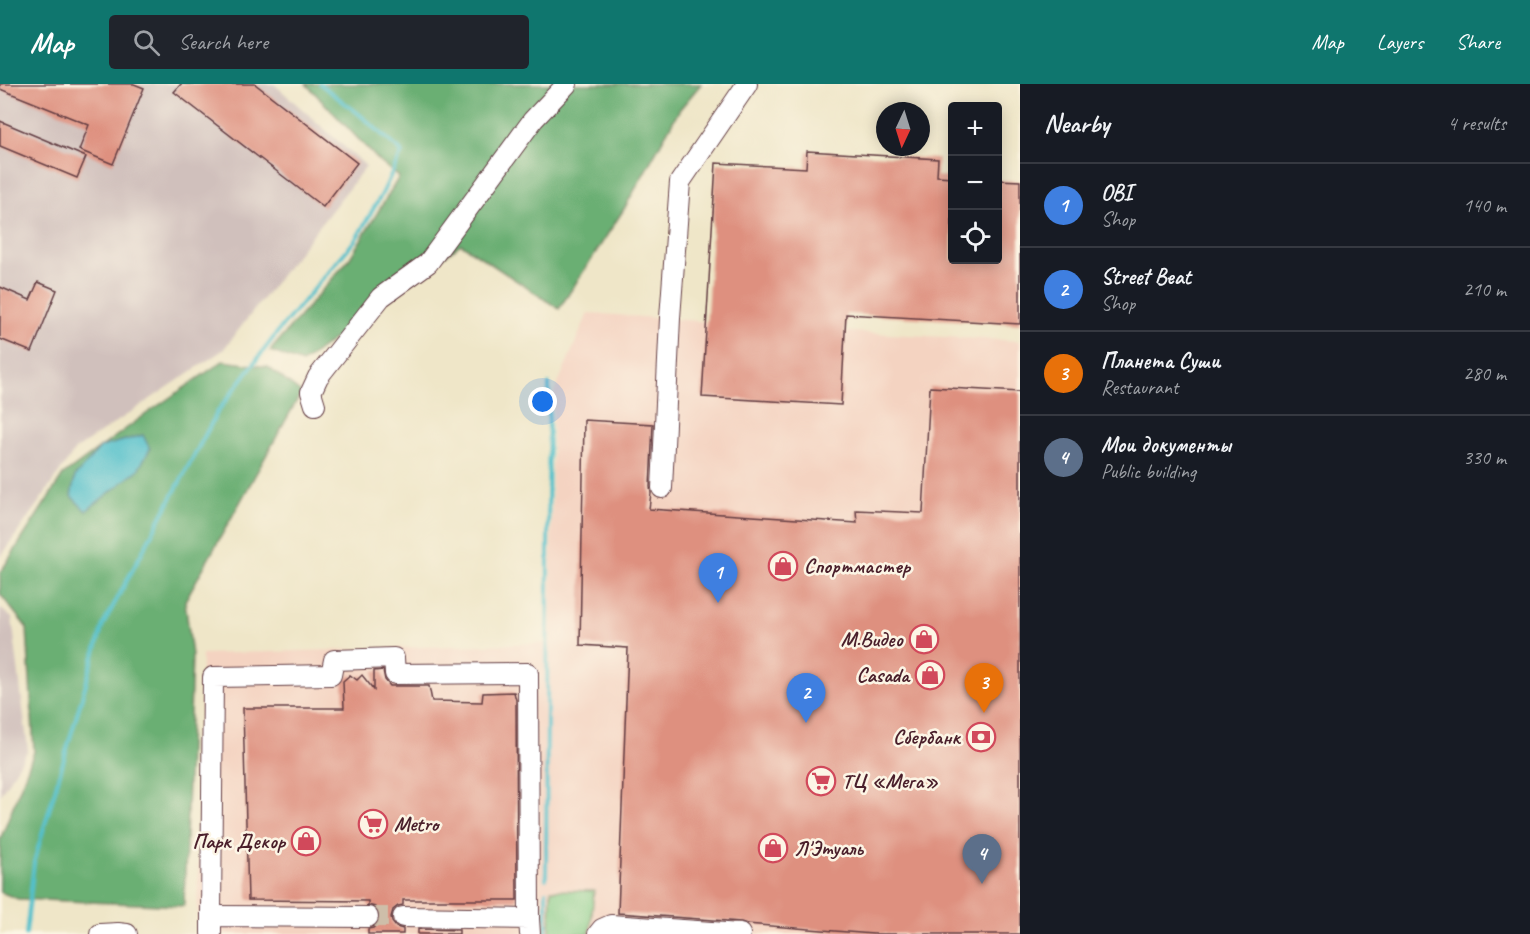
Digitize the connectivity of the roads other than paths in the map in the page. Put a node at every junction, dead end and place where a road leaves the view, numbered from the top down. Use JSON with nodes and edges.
{"nodes":[{"id":1,"x":567,"y":84,"type":"edge"},
{"id":2,"x":747,"y":84,"type":"edge"},
{"id":3,"x":315,"y":405,"type":"dead end"},
{"id":4,"x":662,"y":488,"type":"dead end"},
{"id":5,"x":368,"y":917,"type":"tunnel mouth"},
{"id":6,"x":403,"y":917,"type":"tunnel mouth"},
{"id":7,"x":211,"y":925,"type":"edge"},
{"id":8,"x":530,"y":927,"type":"edge"},
{"id":9,"x":681,"y":932,"type":"edge"},
{"id":10,"x":100,"y":934,"type":"edge"},
{"id":11,"x":127,"y":934,"type":"edge"},
{"id":12,"x":598,"y":934,"type":"edge"},
{"id":13,"x":740,"y":934,"type":"edge"}],
"edges":[{"from":1,"to":3,"type":"street"},
{"from":2,"to":4,"type":"street"},
{"from":5,"to":7,"type":"street"},
{"from":6,"to":8,"type":"street"},
{"from":7,"to":8,"type":"street"},
{"from":9,"to":12,"type":"street"},
{"from":9,"to":13,"type":"street"},
{"from":10,"to":11,"type":"street"}]}
